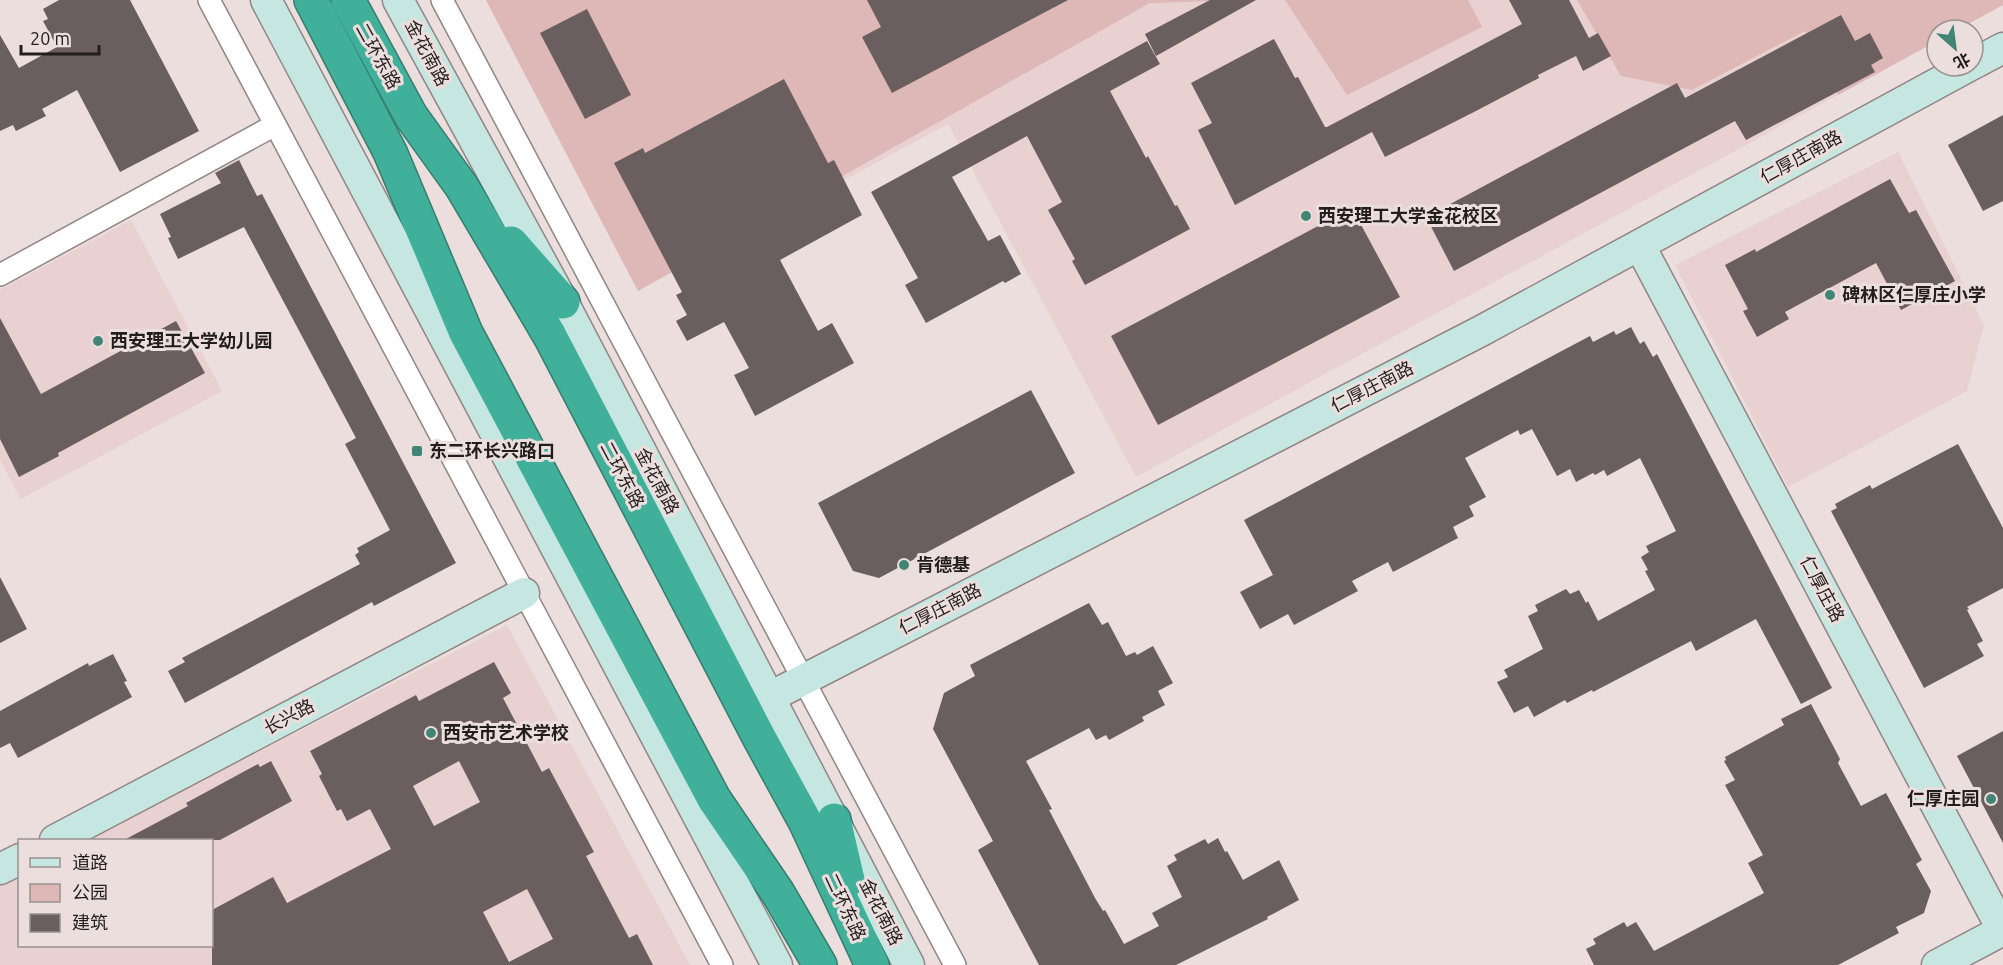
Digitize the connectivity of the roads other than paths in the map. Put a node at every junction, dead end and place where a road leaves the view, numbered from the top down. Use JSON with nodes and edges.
{"nodes":[{"id":1,"x":209,"y":0,"type":"edge"},
{"id":2,"x":266,"y":0,"type":"edge"},
{"id":3,"x":311,"y":0,"type":"edge"},
{"id":4,"x":348,"y":0,"type":"edge"},
{"id":5,"x":398,"y":0,"type":"edge"},
{"id":6,"x":442,"y":0,"type":"edge"},
{"id":7,"x":2003,"y":48,"type":"edge"},
{"id":8,"x":1985,"y":58,"type":"edge"},
{"id":9,"x":1947,"y":78,"type":"edge"},
{"id":10,"x":275,"y":125,"type":"junction"},
{"id":11,"x":462,"y":187,"type":"junction"},
{"id":12,"x":416,"y":211,"type":"junction"},
{"id":13,"x":1640,"y":246,"type":"junction"},
{"id":14,"x":0,"y":275,"type":"edge"},
{"id":15,"x":564,"y":302,"type":"junction"},
{"id":16,"x":451,"y":348,"type":"junction"},
{"id":17,"x":524,"y":593,"type":"junction"},
{"id":18,"x":803,"y":679,"type":"junction"},
{"id":19,"x":770,"y":697,"type":"junction"},
{"id":20,"x":644,"y":712,"type":"junction"},
{"id":21,"x":714,"y":799,"type":"junction"},
{"id":22,"x":834,"y":820,"type":"junction"},
{"id":23,"x":57,"y":839,"type":"edge"},
{"id":24,"x":18,"y":860,"type":"edge"},
{"id":25,"x":0,"y":869,"type":"edge"},
{"id":26,"x":2003,"y":930,"type":"edge"},
{"id":27,"x":868,"y":957,"type":"edge"},
{"id":28,"x":722,"y":965,"type":"edge"},
{"id":29,"x":777,"y":965,"type":"edge"},
{"id":30,"x":820,"y":965,"type":"edge"},
{"id":31,"x":909,"y":965,"type":"edge"},
{"id":32,"x":955,"y":965,"type":"edge"},
{"id":33,"x":1936,"y":965,"type":"edge"}],
"edges":[{"from":1,"to":10,"type":"street"},
{"from":2,"to":16,"type":"street"},
{"from":3,"to":12,"type":"highway","name":"二环东路"},
{"from":4,"to":11,"type":"highway","name":"二环东路"},
{"from":5,"to":15,"type":"street","name":"金花南路"},
{"from":6,"to":18,"type":"street"},
{"from":7,"to":8,"type":"street","name":"仁厚庄南路"},
{"from":9,"to":13,"type":"street","name":"仁厚庄南路"},
{"from":10,"to":14,"type":"street"},
{"from":10,"to":17,"type":"street"},
{"from":11,"to":15,"type":"highway"},
{"from":11,"to":27,"type":"highway","name":"二环东路"},
{"from":12,"to":16,"type":"highway"},
{"from":12,"to":21,"type":"highway","name":"二环东路"},
{"from":13,"to":18,"type":"street","name":"仁厚庄南路"},
{"from":13,"to":26,"type":"street","name":"仁厚庄路"},
{"from":15,"to":19,"type":"street","name":"金花南路"},
{"from":16,"to":20,"type":"street"},
{"from":17,"to":23,"type":"street","name":"长兴路"},
{"from":17,"to":28,"type":"street"},
{"from":18,"to":19,"type":"street","name":"仁厚庄南路"},
{"from":18,"to":32,"type":"street"},
{"from":19,"to":22,"type":"street","name":"金花南路"},
{"from":20,"to":21,"type":"highway"},
{"from":20,"to":29,"type":"street"},
{"from":21,"to":30,"type":"highway","name":"二环东路"},
{"from":22,"to":27,"type":"highway"},
{"from":22,"to":31,"type":"street","name":"金花南路"},
{"from":24,"to":25,"type":"street"},
{"from":26,"to":33,"type":"street"}]}
